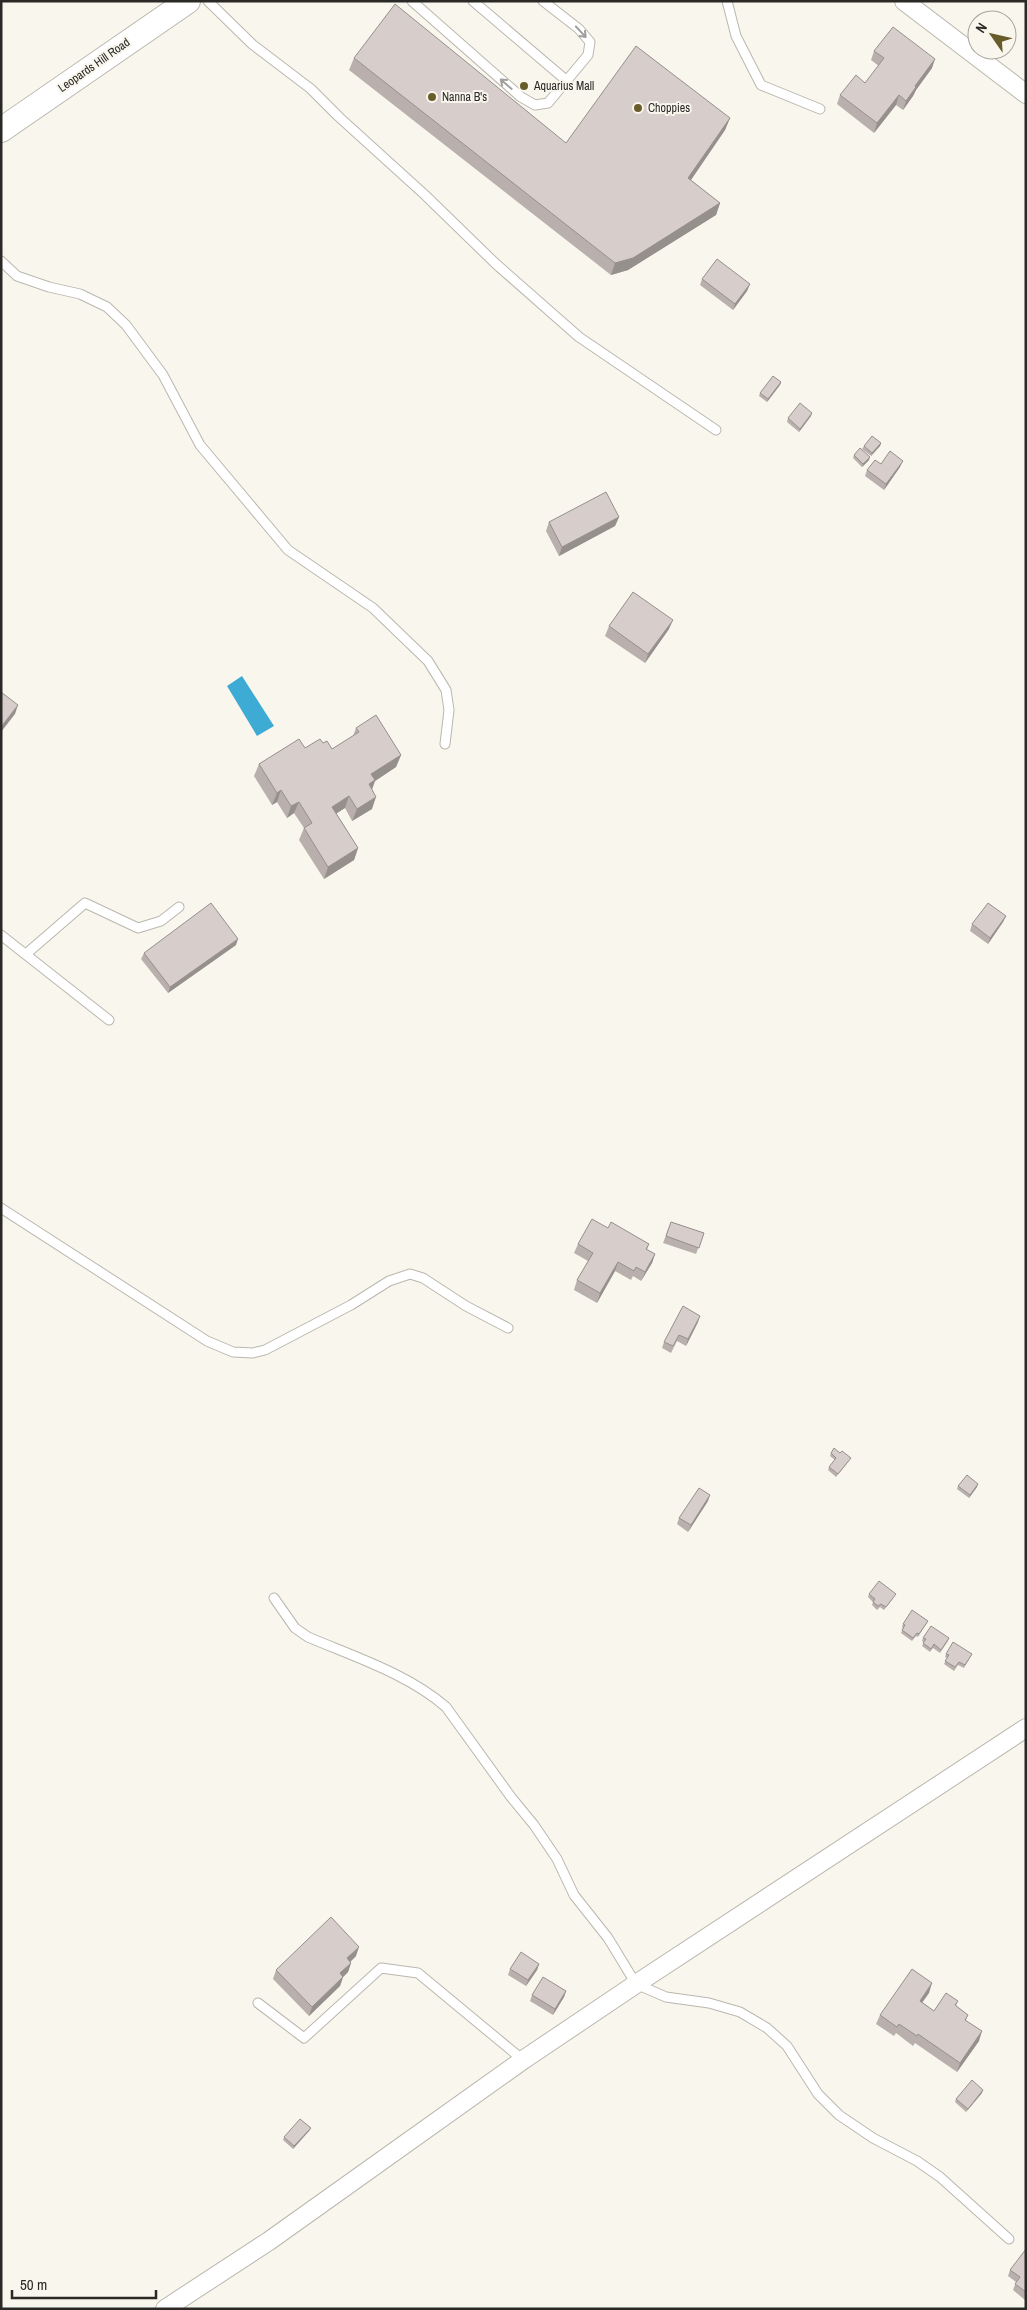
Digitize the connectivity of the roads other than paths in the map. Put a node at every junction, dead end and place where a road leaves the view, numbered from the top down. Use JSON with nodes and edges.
{"nodes":[{"id":1,"x":188,"y":1,"type":"edge"},
{"id":2,"x":412,"y":1,"type":"edge"},
{"id":3,"x":472,"y":1,"type":"edge"},
{"id":4,"x":543,"y":1,"type":"edge"},
{"id":5,"x":727,"y":1,"type":"edge"},
{"id":6,"x":904,"y":1,"type":"edge"},
{"id":7,"x":212,"y":2,"type":"edge"},
{"id":8,"x":567,"y":81,"type":"junction"},
{"id":9,"x":1026,"y":94,"type":"edge"},
{"id":10,"x":820,"y":109,"type":"dead end"},
{"id":11,"x":1,"y":130,"type":"edge"},
{"id":12,"x":1,"y":261,"type":"edge"},
{"id":13,"x":716,"y":430,"type":"dead end"},
{"id":14,"x":445,"y":744,"type":"dead end"},
{"id":15,"x":179,"y":907,"type":"dead end"},
{"id":16,"x":1,"y":934,"type":"edge"},
{"id":17,"x":26,"y":954,"type":"junction"},
{"id":18,"x":109,"y":1020,"type":"dead end"},
{"id":19,"x":1,"y":1208,"type":"edge"},
{"id":20,"x":508,"y":1328,"type":"dead end"},
{"id":21,"x":274,"y":1598,"type":"dead end"},
{"id":22,"x":1026,"y":1728,"type":"edge"},
{"id":23,"x":636,"y":1984,"type":"junction"},
{"id":24,"x":258,"y":2003,"type":"dead end"},
{"id":25,"x":523,"y":2060,"type":"junction"},
{"id":26,"x":1009,"y":2239,"type":"dead end"},
{"id":27,"x":165,"y":2309,"type":"edge"}],
"edges":[{"from":1,"to":11,"type":"main road","name":"Leopards Hill Road"},
{"from":8,"to":2,"type":"lane","one_way":true},
{"from":3,"to":8,"type":"lane"},
{"from":4,"to":8,"type":"lane","one_way":true},
{"from":5,"to":10,"type":"lane"},
{"from":6,"to":9,"type":"street"},
{"from":7,"to":13,"type":"lane"},
{"from":12,"to":14,"type":"lane"},
{"from":15,"to":17,"type":"lane"},
{"from":16,"to":17,"type":"lane"},
{"from":17,"to":18,"type":"lane"},
{"from":19,"to":20,"type":"lane"},
{"from":21,"to":23,"type":"lane"},
{"from":22,"to":23,"type":"street"},
{"from":23,"to":25,"type":"street"},
{"from":23,"to":26,"type":"lane"},
{"from":24,"to":25,"type":"lane"},
{"from":25,"to":27,"type":"street"}]}
